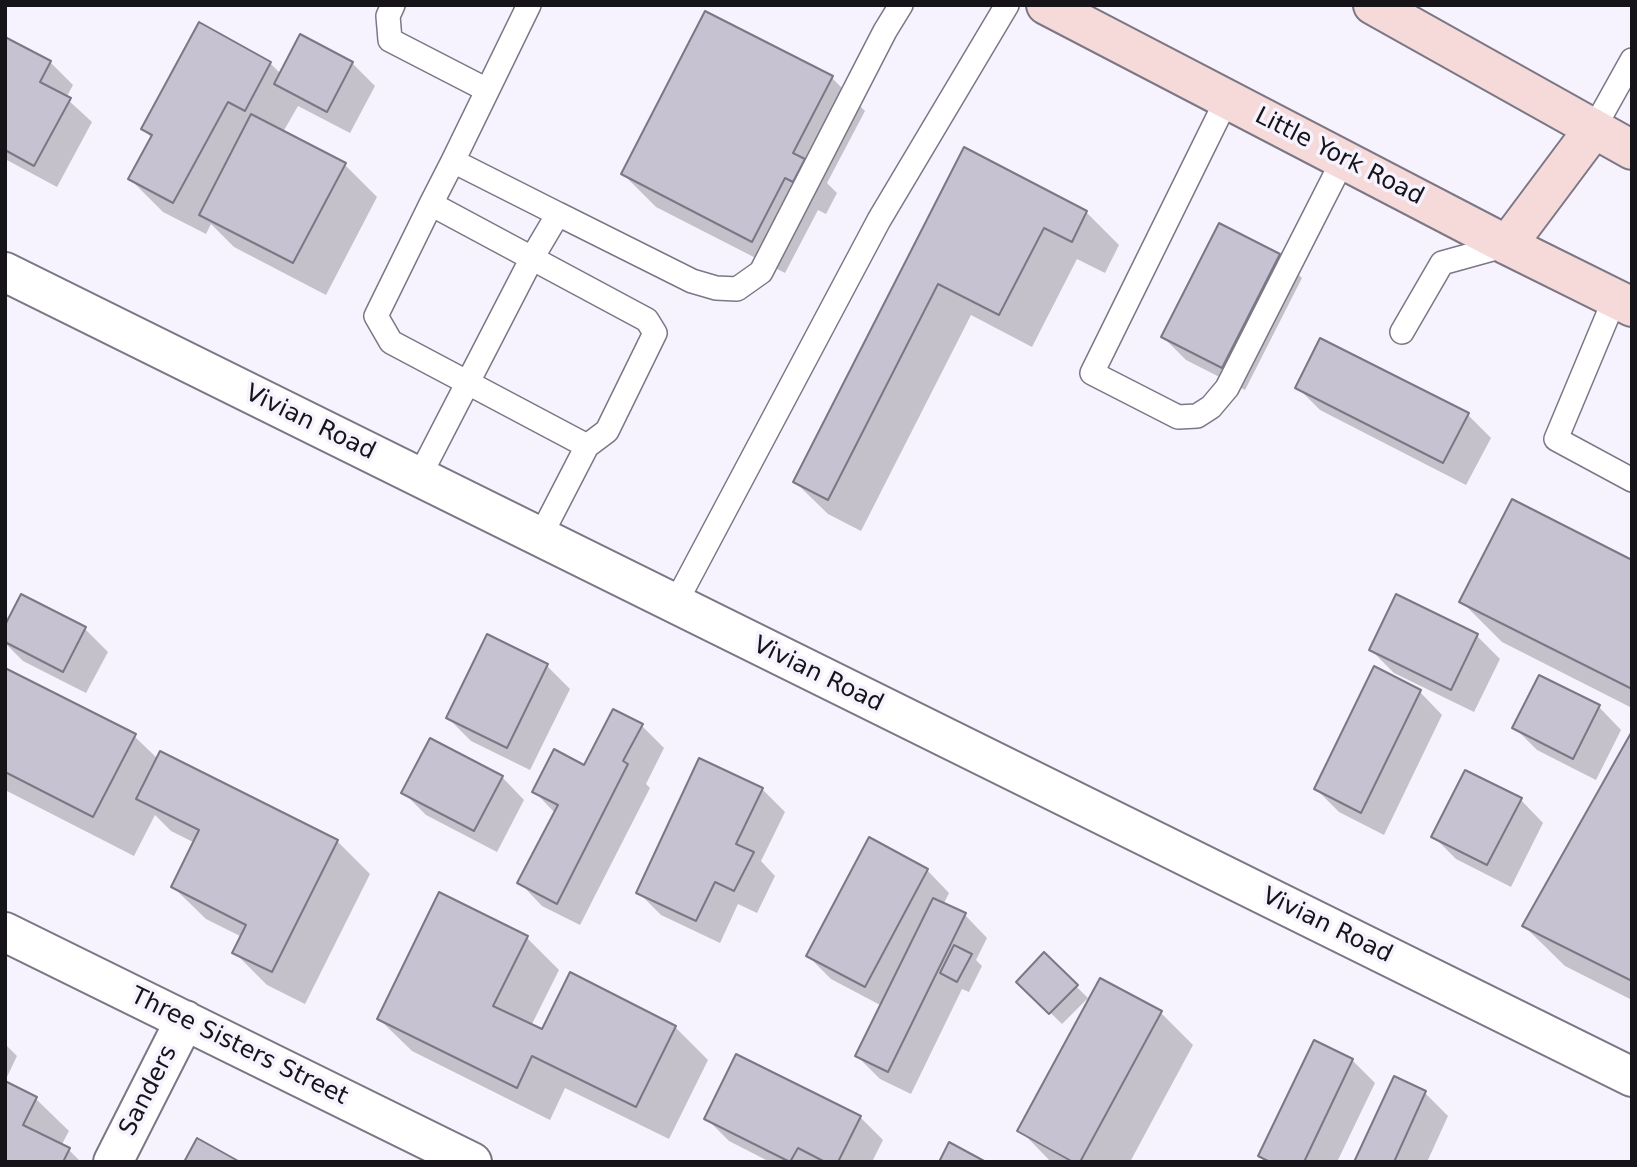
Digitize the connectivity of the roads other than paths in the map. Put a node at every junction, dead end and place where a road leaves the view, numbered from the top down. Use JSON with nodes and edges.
{"nodes":[{"id":1,"x":393,"y":5,"type":"edge"},
{"id":2,"x":529,"y":5,"type":"edge"},
{"id":3,"x":901,"y":5,"type":"edge"},
{"id":4,"x":1007,"y":5,"type":"edge"},
{"id":5,"x":1046,"y":5,"type":"edge"},
{"id":6,"x":1373,"y":5,"type":"edge"},
{"id":7,"x":1632,"y":60,"type":"edge"},
{"id":8,"x":487,"y":90,"type":"junction"},
{"id":9,"x":1227,"y":99,"type":"junction"},
{"id":10,"x":1593,"y":130,"type":"junction"},
{"id":11,"x":1632,"y":149,"type":"edge"},
{"id":12,"x":1344,"y":158,"type":"junction"},
{"id":13,"x":453,"y":161,"type":"junction"},
{"id":14,"x":431,"y":204,"type":"junction"},
{"id":15,"x":558,"y":214,"type":"junction"},
{"id":16,"x":1507,"y":246,"type":"junction"},
{"id":17,"x":532,"y":258,"type":"junction"},
{"id":18,"x":5,"y":272,"type":"edge"},
{"id":19,"x":1623,"y":303,"type":"edge"},
{"id":20,"x":1402,"y":332,"type":"dead end"},
{"id":21,"x":468,"y":382,"type":"junction"},
{"id":22,"x":587,"y":446,"type":"junction"},
{"id":23,"x":419,"y":477,"type":"junction"},
{"id":24,"x":1632,"y":480,"type":"edge"},
{"id":25,"x":540,"y":537,"type":"junction"},
{"id":26,"x":675,"y":604,"type":"junction"},
{"id":27,"x":5,"y":932,"type":"edge"},
{"id":28,"x":185,"y":1020,"type":"junction"},
{"id":29,"x":1632,"y":1077,"type":"edge"},
{"id":30,"x":113,"y":1162,"type":"edge"},
{"id":31,"x":472,"y":1162,"type":"edge"}],
"edges":[{"from":1,"to":8,"type":"lane"},
{"from":2,"to":8,"type":"lane"},
{"from":3,"to":15,"type":"lane"},
{"from":4,"to":26,"type":"lane"},
{"from":5,"to":9,"type":"main road","name":"Little York Road"},
{"from":6,"to":10,"type":"main road"},
{"from":7,"to":10,"type":"lane"},
{"from":8,"to":13,"type":"lane"},
{"from":9,"to":12,"type":"main road","name":"Little York Road"},
{"from":9,"to":12,"type":"lane"},
{"from":10,"to":11,"type":"main road"},
{"from":10,"to":16,"type":"main road"},
{"from":12,"to":16,"type":"main road","name":"Little York Road"},
{"from":13,"to":14,"type":"lane"},
{"from":13,"to":15,"type":"lane"},
{"from":14,"to":17,"type":"lane"},
{"from":14,"to":21,"type":"lane"},
{"from":15,"to":17,"type":"lane"},
{"from":16,"to":19,"type":"main road","name":"Little York Road"},
{"from":16,"to":20,"type":"lane"},
{"from":17,"to":21,"type":"lane"},
{"from":17,"to":22,"type":"lane"},
{"from":18,"to":23,"type":"street","name":"Vivian Road"},
{"from":19,"to":24,"type":"lane"},
{"from":21,"to":22,"type":"lane"},
{"from":21,"to":23,"type":"lane"},
{"from":22,"to":25,"type":"lane"},
{"from":23,"to":25,"type":"street","name":"Vivian Road"},
{"from":25,"to":26,"type":"street","name":"Vivian Road"},
{"from":26,"to":29,"type":"street","name":"Vivian Road"},
{"from":27,"to":28,"type":"street","name":"Three Sisters Street"},
{"from":28,"to":30,"type":"street","name":"Sanders"},
{"from":28,"to":31,"type":"street","name":"Three Sisters Street"}]}
